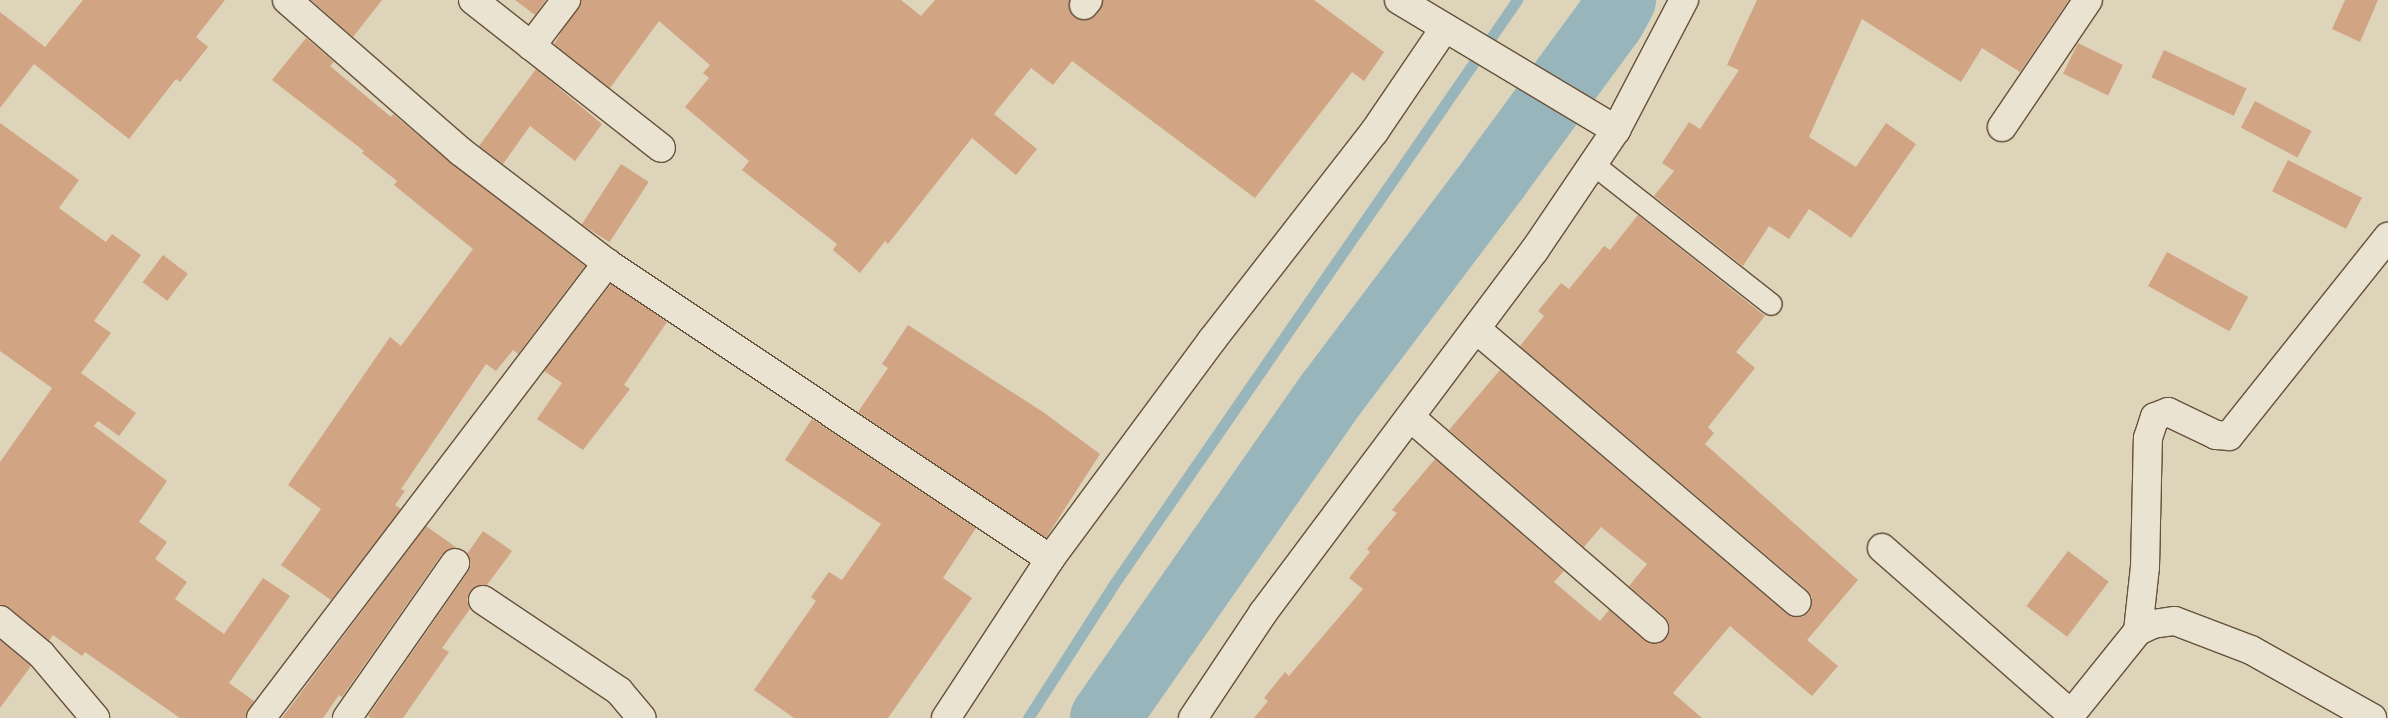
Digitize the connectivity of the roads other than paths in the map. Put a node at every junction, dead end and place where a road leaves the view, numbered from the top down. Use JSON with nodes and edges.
{"nodes":[{"id":1,"x":287,"y":0,"type":"edge"},
{"id":2,"x":473,"y":0,"type":"edge"},
{"id":3,"x":566,"y":0,"type":"edge"},
{"id":4,"x":1399,"y":0,"type":"edge"},
{"id":5,"x":1684,"y":0,"type":"edge"},
{"id":6,"x":2088,"y":0,"type":"edge"},
{"id":7,"x":1444,"y":29,"type":"junction"},
{"id":8,"x":531,"y":46,"type":"junction"},
{"id":9,"x":1606,"y":125,"type":"junction"},
{"id":10,"x":2002,"y":127,"type":"dead end"},
{"id":11,"x":661,"y":148,"type":"dead end"},
{"id":12,"x":1593,"y":164,"type":"junction"},
{"id":13,"x":2388,"y":238,"type":"edge"},
{"id":14,"x":607,"y":263,"type":"junction"},
{"id":15,"x":1771,"y":304,"type":"dead end"},
{"id":16,"x":1476,"y":329,"type":"junction"},
{"id":17,"x":1410,"y":417,"type":"junction"},
{"id":18,"x":1882,"y":548,"type":"dead end"},
{"id":19,"x":1050,"y":559,"type":"junction"},
{"id":20,"x":455,"y":563,"type":"dead end"},
{"id":21,"x":484,"y":600,"type":"dead end"},
{"id":22,"x":1797,"y":602,"type":"dead end"},
{"id":23,"x":0,"y":620,"type":"edge"},
{"id":24,"x":1654,"y":628,"type":"dead end"},
{"id":25,"x":2138,"y":631,"type":"junction"},
{"id":26,"x":2070,"y":716,"type":"edge"},
{"id":27,"x":95,"y":718,"type":"edge"},
{"id":28,"x":261,"y":718,"type":"edge"},
{"id":29,"x":347,"y":718,"type":"edge"},
{"id":30,"x":642,"y":718,"type":"edge"},
{"id":31,"x":946,"y":718,"type":"edge"},
{"id":32,"x":1193,"y":718,"type":"edge"},
{"id":33,"x":2372,"y":718,"type":"edge"}],
"edges":[{"from":1,"to":14,"type":"street"},
{"from":2,"to":8,"type":"street"},
{"from":3,"to":8,"type":"street"},
{"from":4,"to":7,"type":"street"},
{"from":5,"to":9,"type":"street"},
{"from":6,"to":10,"type":"street"},
{"from":7,"to":9,"type":"street"},
{"from":7,"to":19,"type":"street"},
{"from":8,"to":11,"type":"street"},
{"from":9,"to":12,"type":"street"},
{"from":12,"to":15,"type":"lane"},
{"from":12,"to":16,"type":"street"},
{"from":13,"to":25,"type":"street"},
{"from":14,"to":19,"type":"street"},
{"from":14,"to":28,"type":"street"},
{"from":16,"to":17,"type":"street"},
{"from":16,"to":22,"type":"street"},
{"from":17,"to":24,"type":"street"},
{"from":17,"to":32,"type":"street"},
{"from":18,"to":26,"type":"street"},
{"from":19,"to":31,"type":"street"},
{"from":20,"to":29,"type":"street"},
{"from":21,"to":30,"type":"street"},
{"from":23,"to":27,"type":"street"},
{"from":25,"to":26,"type":"street"},
{"from":25,"to":33,"type":"street"}]}
